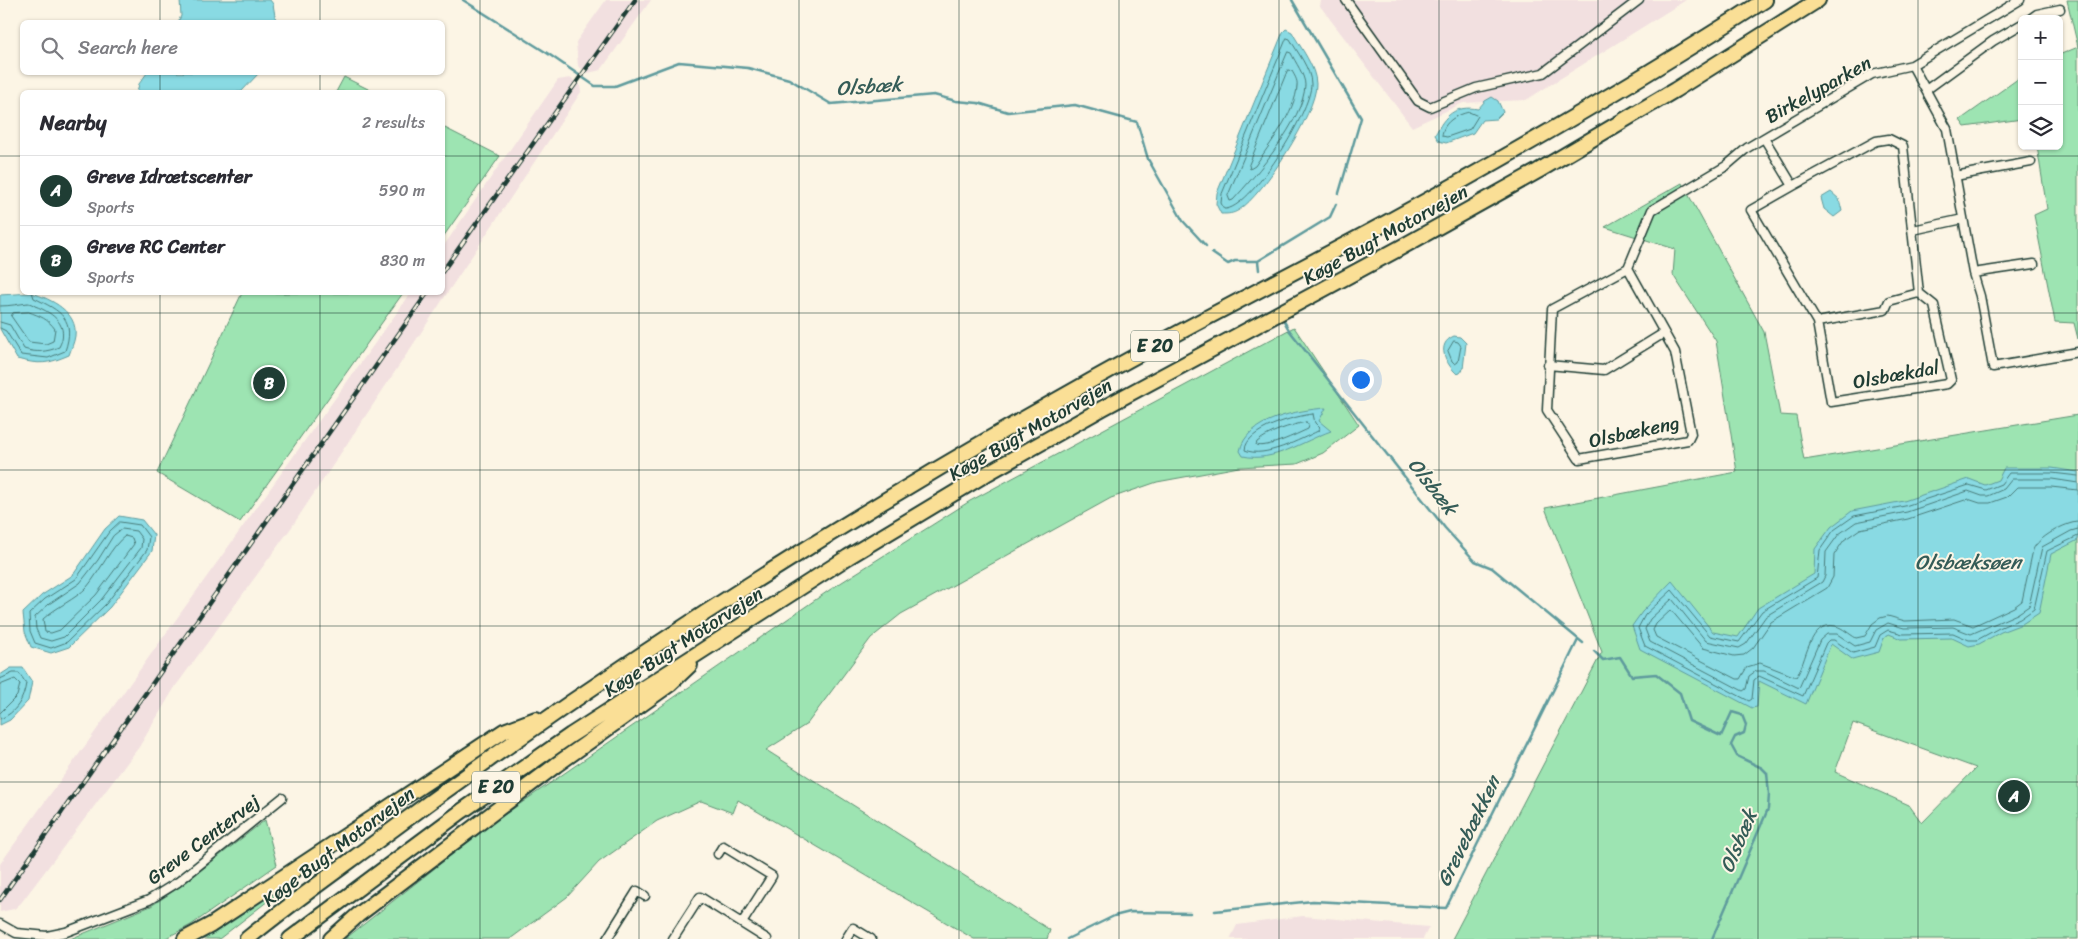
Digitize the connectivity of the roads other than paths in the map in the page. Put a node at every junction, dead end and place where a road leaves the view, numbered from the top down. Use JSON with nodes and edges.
{"nodes":[{"id":1,"x":1346,"y":0,"type":"edge"},
{"id":2,"x":1639,"y":0,"type":"edge"},
{"id":3,"x":1765,"y":0,"type":"edge"},
{"id":4,"x":1818,"y":0,"type":"edge"},
{"id":5,"x":2020,"y":0,"type":"edge"},
{"id":6,"x":2060,"y":9,"type":"dead end"},
{"id":7,"x":2036,"y":15,"type":"edge"},
{"id":8,"x":2018,"y":26,"type":"edge"},
{"id":9,"x":1912,"y":65,"type":"junction"},
{"id":10,"x":1926,"y":90,"type":"junction"},
{"id":11,"x":1764,"y":138,"type":"junction"},
{"id":12,"x":2031,"y":162,"type":"dead end"},
{"id":13,"x":1955,"y":176,"type":"junction"},
{"id":14,"x":1793,"y":186,"type":"junction"},
{"id":15,"x":1963,"y":219,"type":"junction"},
{"id":16,"x":1913,"y":230,"type":"junction"},
{"id":17,"x":2034,"y":264,"type":"dead end"},
{"id":18,"x":1628,"y":268,"type":"junction"},
{"id":19,"x":1973,"y":274,"type":"junction"},
{"id":20,"x":1919,"y":293,"type":"junction"},
{"id":21,"x":1816,"y":322,"type":"junction"},
{"id":22,"x":1664,"y":333,"type":"junction"},
{"id":23,"x":2078,"y":352,"type":"edge"},
{"id":24,"x":1548,"y":365,"type":"junction"},
{"id":25,"x":710,"y":646,"type":"junction"},
{"id":26,"x":556,"y":712,"type":"junction"},
{"id":27,"x":282,"y":798,"type":"dead end"},
{"id":28,"x":718,"y":854,"type":"dead end"},
{"id":29,"x":645,"y":896,"type":"dead end"},
{"id":30,"x":742,"y":923,"type":"junction"},
{"id":31,"x":0,"y":924,"type":"edge"},
{"id":32,"x":185,"y":939,"type":"edge"},
{"id":33,"x":247,"y":939,"type":"edge"},
{"id":34,"x":290,"y":939,"type":"edge"},
{"id":35,"x":331,"y":939,"type":"edge"},
{"id":36,"x":607,"y":939,"type":"edge"},
{"id":37,"x":673,"y":939,"type":"edge"},
{"id":38,"x":767,"y":939,"type":"edge"},
{"id":39,"x":846,"y":939,"type":"edge"},
{"id":40,"x":871,"y":939,"type":"edge"}],
"edges":[{"from":1,"to":2,"type":"street"},
{"from":3,"to":26,"type":"highway","name":"Køge Bugt Motorvejen","number":"E 20"},
{"from":4,"to":25,"type":"highway","name":"Køge Bugt Motorvejen","number":"E 20"},
{"from":5,"to":9,"type":"street","name":"Birkelyparken"},
{"from":6,"to":7,"type":"street"},
{"from":8,"to":10,"type":"street"},
{"from":9,"to":10,"type":"street"},
{"from":9,"to":11,"type":"street","name":"Birkelyparken"},
{"from":10,"to":13,"type":"street"},
{"from":11,"to":14,"type":"street"},
{"from":11,"to":18,"type":"street"},
{"from":12,"to":13,"type":"street"},
{"from":13,"to":15,"type":"street"},
{"from":14,"to":16,"type":"street","name":"Olsbækdal"},
{"from":14,"to":21,"type":"street","name":"Olsbækdal"},
{"from":15,"to":16,"type":"street"},
{"from":15,"to":19,"type":"street"},
{"from":16,"to":20,"type":"street","name":"Olsbækdal"},
{"from":17,"to":19,"type":"street"},
{"from":18,"to":22,"type":"street","name":"Olsbækeng"},
{"from":18,"to":24,"type":"street","name":"Olsbækeng"},
{"from":19,"to":23,"type":"street"},
{"from":20,"to":21,"type":"street"},
{"from":20,"to":21,"type":"street","name":"Olsbækdal"},
{"from":22,"to":24,"type":"street"},
{"from":22,"to":24,"type":"street","name":"Olsbækeng"},
{"from":25,"to":34,"type":"highway","name":"Køge Bugt Motorvejen","number":"E 20"},
{"from":25,"to":35,"type":"highway"},
{"from":26,"to":32,"type":"highway"},
{"from":26,"to":33,"type":"highway","name":"Køge Bugt Motorvejen","number":"E 20"},
{"from":27,"to":31,"type":"street","name":"Greve Centervej"},
{"from":28,"to":30,"type":"street"},
{"from":29,"to":36,"type":"street"},
{"from":30,"to":37,"type":"street"},
{"from":30,"to":38,"type":"street"},
{"from":39,"to":40,"type":"street"}]}
